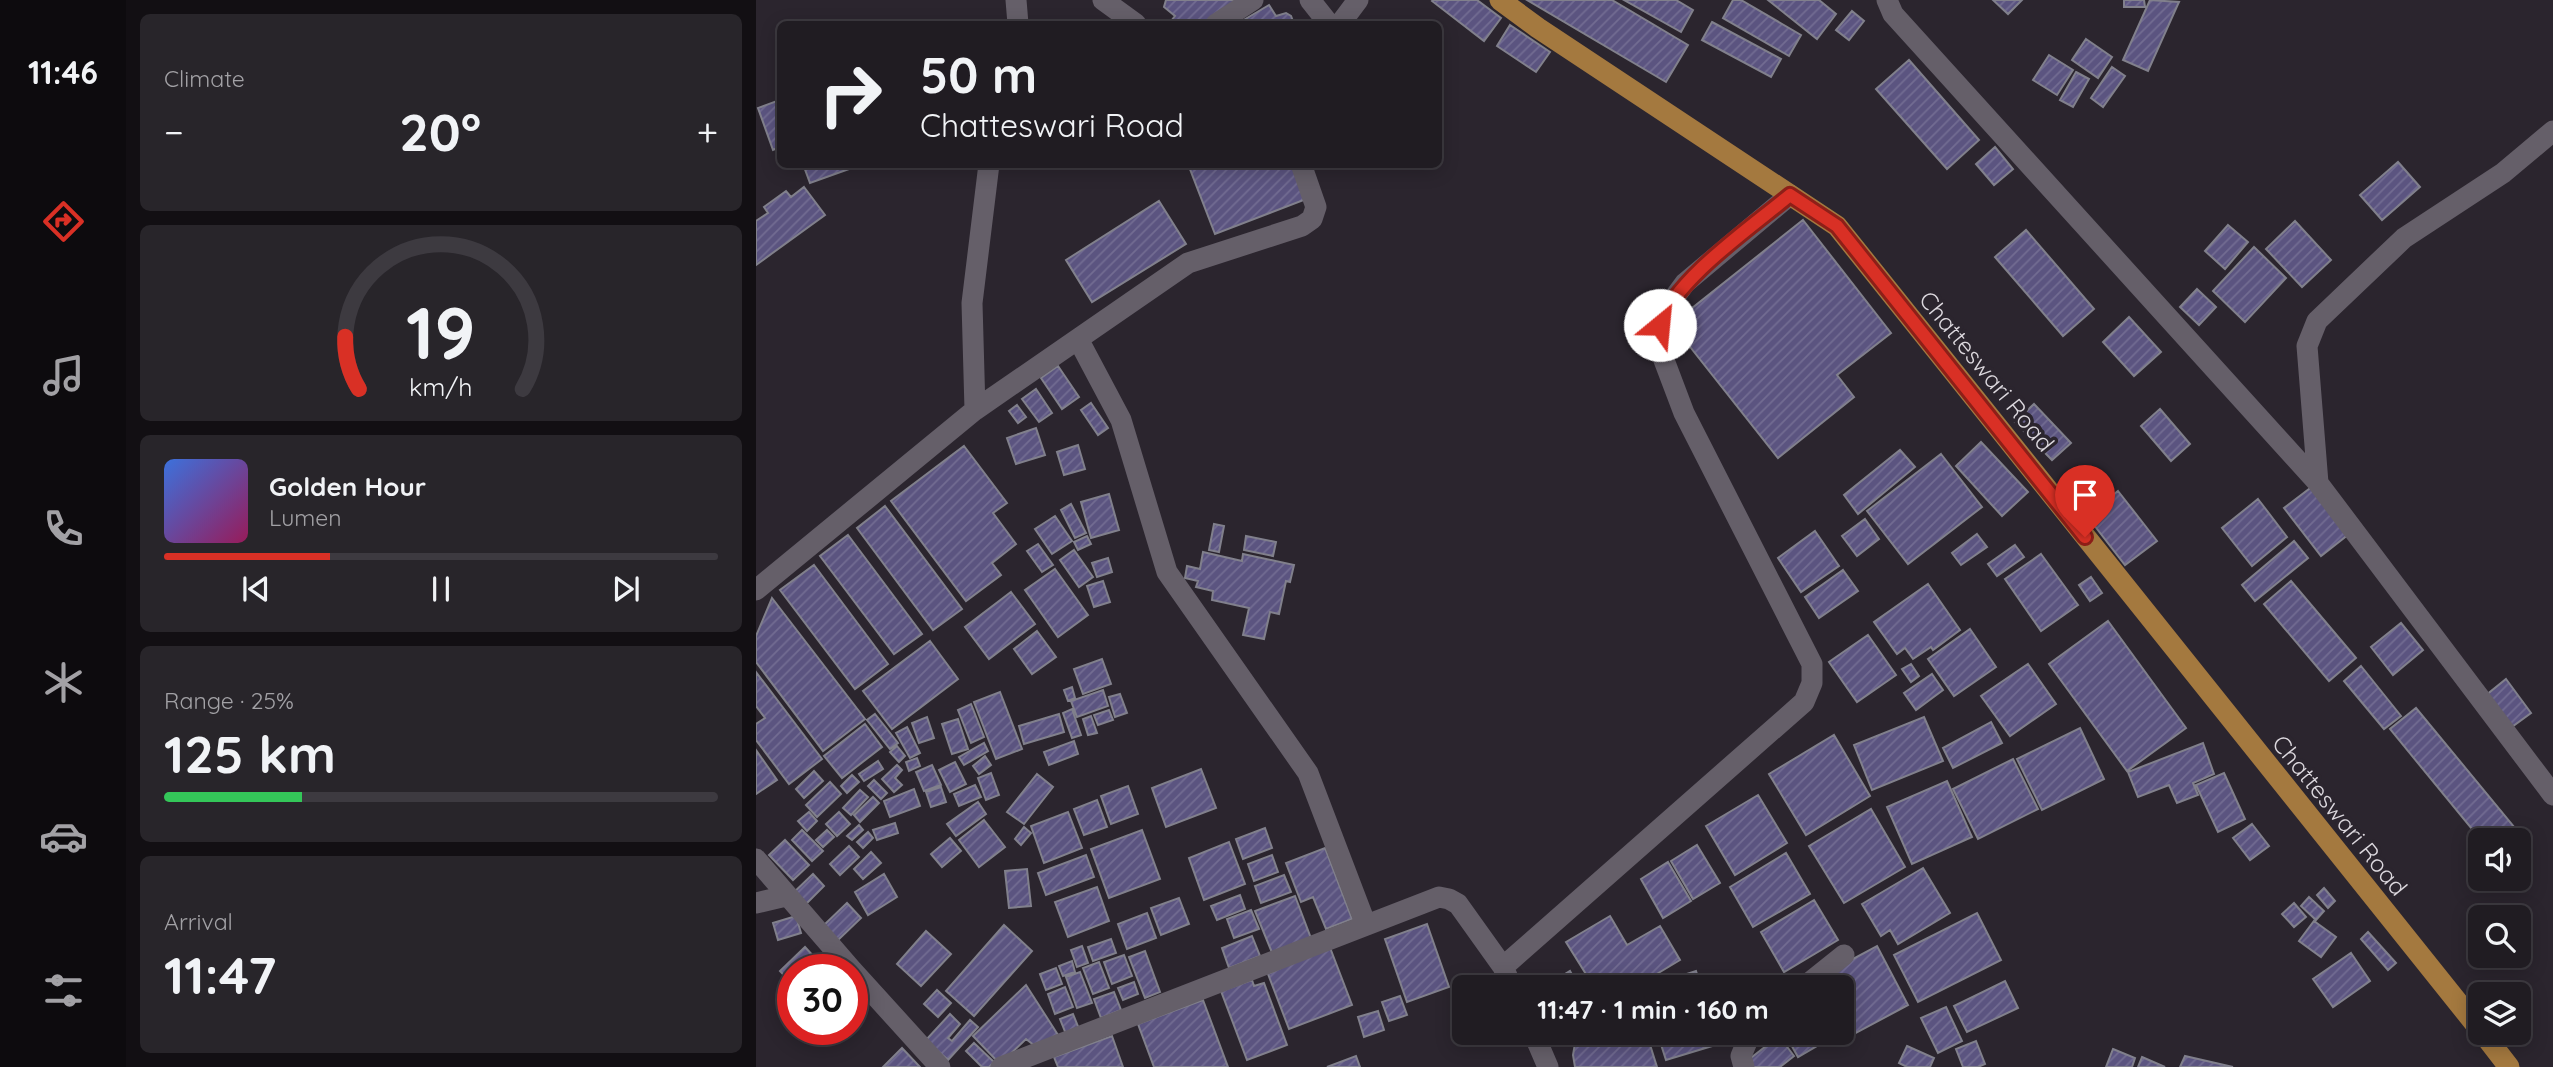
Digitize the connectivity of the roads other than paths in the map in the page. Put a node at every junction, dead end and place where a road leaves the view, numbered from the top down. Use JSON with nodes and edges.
{"nodes":[{"id":1,"x":1016,"y":0,"type":"edge"},
{"id":2,"x":1103,"y":0,"type":"edge"},
{"id":3,"x":1254,"y":0,"type":"edge"},
{"id":4,"x":1310,"y":0,"type":"edge"},
{"id":5,"x":1358,"y":0,"type":"edge"},
{"id":6,"x":1500,"y":0,"type":"edge"},
{"id":7,"x":1888,"y":0,"type":"edge"},
{"id":8,"x":1018,"y":21,"type":"edge"},
{"id":9,"x":1132,"y":21,"type":"edge"},
{"id":10,"x":1221,"y":21,"type":"edge"},
{"id":11,"x":1327,"y":21,"type":"edge"},
{"id":12,"x":1342,"y":21,"type":"edge"},
{"id":13,"x":2553,"y":131,"type":"edge"},
{"id":14,"x":989,"y":168,"type":"edge"},
{"id":15,"x":1302,"y":168,"type":"edge"},
{"id":16,"x":1790,"y":195,"type":"junction"},
{"id":17,"x":1078,"y":339,"type":"junction"},
{"id":18,"x":975,"y":410,"type":"junction"},
{"id":19,"x":2318,"y":483,"type":"junction"},
{"id":20,"x":756,"y":590,"type":"edge"},
{"id":21,"x":2553,"y":795,"type":"edge"},
{"id":22,"x":756,"y":859,"type":"edge"},
{"id":23,"x":786,"y":896,"type":"junction"},
{"id":24,"x":756,"y":904,"type":"edge"},
{"id":25,"x":1366,"y":925,"type":"junction"},
{"id":26,"x":838,"y":954,"type":"edge"},
{"id":27,"x":1844,"y":955,"type":"dead end"},
{"id":28,"x":1503,"y":967,"type":"junction"},
{"id":29,"x":1507,"y":975,"type":"edge"},
{"id":30,"x":1819,"y":975,"type":"edge"},
{"id":31,"x":868,"y":988,"type":"edge"},
{"id":32,"x":2468,"y":1015,"type":"edge"},
{"id":33,"x":1538,"y":1045,"type":"edge"},
{"id":34,"x":1746,"y":1045,"type":"edge"},
{"id":35,"x":2492,"y":1045,"type":"edge"},
{"id":36,"x":940,"y":1067,"type":"edge"},
{"id":37,"x":1001,"y":1067,"type":"edge"},
{"id":38,"x":1548,"y":1067,"type":"edge"},
{"id":39,"x":1744,"y":1067,"type":"edge"},
{"id":40,"x":2510,"y":1067,"type":"edge"}],
"edges":[{"from":1,"to":8,"type":"street"},
{"from":2,"to":9,"type":"street"},
{"from":3,"to":10,"type":"street"},
{"from":4,"to":11,"type":"street"},
{"from":5,"to":12,"type":"street"},
{"from":6,"to":16,"type":"main road","name":"Chatteswari Road"},
{"from":7,"to":19,"type":"street"},
{"from":13,"to":19,"type":"street"},
{"from":14,"to":18,"type":"street"},
{"from":15,"to":17,"type":"street"},
{"from":16,"to":28,"type":"street"},
{"from":16,"to":32,"type":"main road","name":"Chatteswari Road"},
{"from":17,"to":18,"type":"street"},
{"from":17,"to":25,"type":"street"},
{"from":18,"to":20,"type":"street"},
{"from":19,"to":21,"type":"street"},
{"from":22,"to":23,"type":"street"},
{"from":23,"to":24,"type":"street"},
{"from":23,"to":26,"type":"street"},
{"from":25,"to":28,"type":"street"},
{"from":25,"to":37,"type":"street"},
{"from":27,"to":30,"type":"street"},
{"from":28,"to":29,"type":"street"},
{"from":31,"to":36,"type":"street"},
{"from":33,"to":38,"type":"street"},
{"from":34,"to":39,"type":"street"},
{"from":35,"to":40,"type":"main road","name":"Chatteswari Road"}]}
